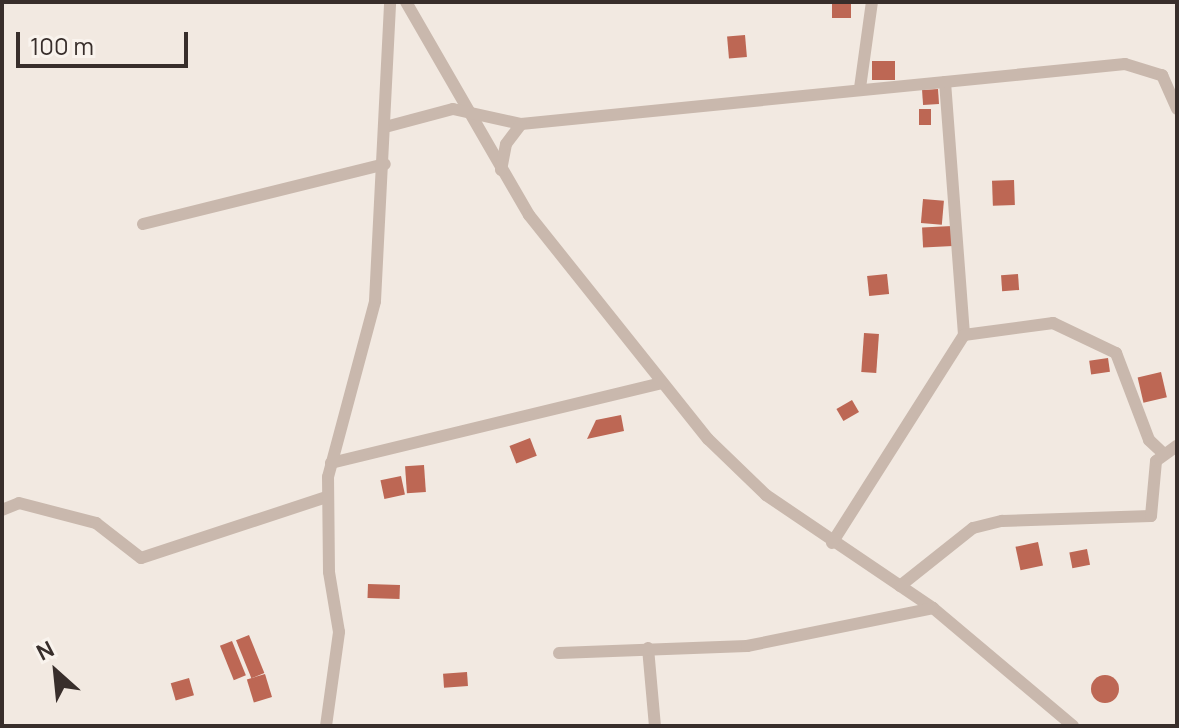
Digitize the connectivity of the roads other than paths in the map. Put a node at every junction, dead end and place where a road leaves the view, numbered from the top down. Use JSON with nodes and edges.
{"nodes":[{"id":1,"x":390,"y":2,"type":"edge"},
{"id":2,"x":406,"y":2,"type":"edge"},
{"id":3,"x":872,"y":2,"type":"edge"},
{"id":4,"x":945,"y":82,"type":"junction"},
{"id":5,"x":860,"y":88,"type":"junction"},
{"id":6,"x":1177,"y":109,"type":"edge"},
{"id":7,"x":464,"y":110,"type":"junction"},
{"id":8,"x":521,"y":124,"type":"junction"},
{"id":9,"x":389,"y":126,"type":"junction"},
{"id":10,"x":385,"y":164,"type":"junction"},
{"id":11,"x":501,"y":170,"type":"junction"},
{"id":12,"x":143,"y":224,"type":"dead end"},
{"id":13,"x":964,"y":335,"type":"junction"},
{"id":14,"x":662,"y":383,"type":"junction"},
{"id":15,"x":1177,"y":446,"type":"edge"},
{"id":16,"x":1162,"y":452,"type":"junction"},
{"id":17,"x":331,"y":463,"type":"junction"},
{"id":18,"x":327,"y":497,"type":"junction"},
{"id":19,"x":2,"y":510,"type":"edge"},
{"id":20,"x":832,"y":543,"type":"junction"},
{"id":21,"x":900,"y":586,"type":"junction"},
{"id":22,"x":933,"y":608,"type":"junction"},
{"id":23,"x":648,"y":648,"type":"junction"},
{"id":24,"x":559,"y":653,"type":"dead end"},
{"id":25,"x":326,"y":726,"type":"edge"},
{"id":26,"x":655,"y":726,"type":"edge"},
{"id":27,"x":1073,"y":726,"type":"edge"}],
"edges":[{"from":1,"to":9,"type":"street"},
{"from":2,"to":7,"type":"street"},
{"from":3,"to":5,"type":"street"},
{"from":4,"to":5,"type":"street"},
{"from":4,"to":6,"type":"street"},
{"from":4,"to":13,"type":"street"},
{"from":5,"to":8,"type":"street"},
{"from":7,"to":8,"type":"street"},
{"from":7,"to":9,"type":"street"},
{"from":7,"to":11,"type":"street"},
{"from":8,"to":11,"type":"street"},
{"from":9,"to":10,"type":"street"},
{"from":10,"to":12,"type":"street"},
{"from":10,"to":17,"type":"street"},
{"from":11,"to":14,"type":"street"},
{"from":13,"to":16,"type":"street"},
{"from":13,"to":20,"type":"street"},
{"from":14,"to":17,"type":"street"},
{"from":14,"to":20,"type":"street"},
{"from":15,"to":16,"type":"street"},
{"from":16,"to":21,"type":"street"},
{"from":17,"to":18,"type":"street"},
{"from":18,"to":19,"type":"street"},
{"from":18,"to":25,"type":"street"},
{"from":20,"to":21,"type":"street"},
{"from":21,"to":22,"type":"street"},
{"from":22,"to":23,"type":"street"},
{"from":22,"to":27,"type":"street"},
{"from":23,"to":24,"type":"street"},
{"from":23,"to":26,"type":"street"}]}
